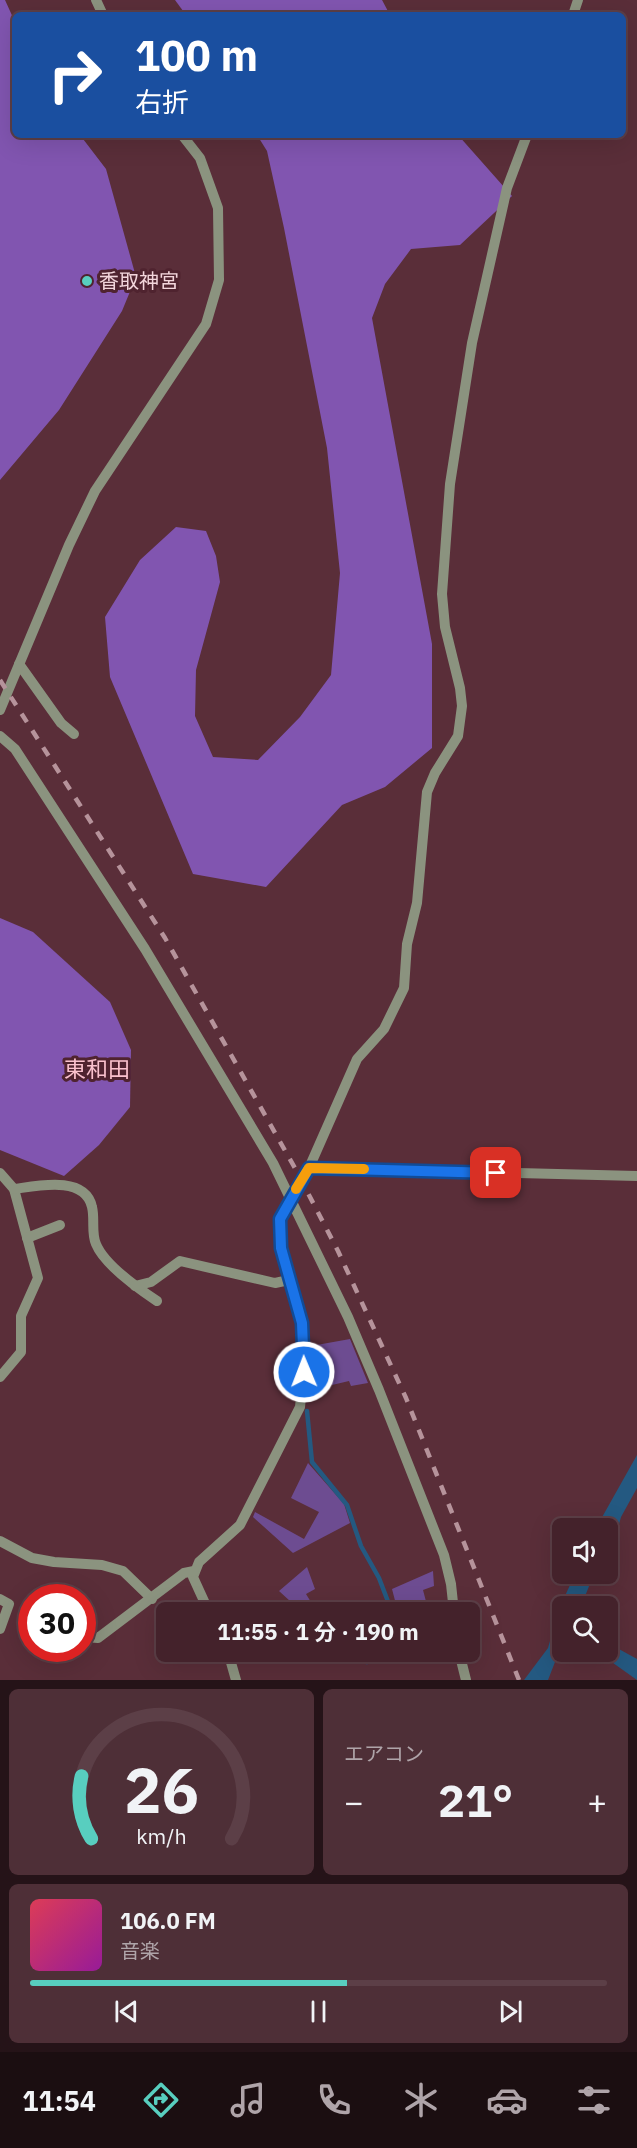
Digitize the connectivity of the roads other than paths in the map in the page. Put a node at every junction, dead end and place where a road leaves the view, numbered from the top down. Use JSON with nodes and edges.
{"nodes":[{"id":1,"x":184,"y":138,"type":"edge"},
{"id":2,"x":526,"y":138,"type":"edge"},
{"id":3,"x":19,"y":664,"type":"junction"},
{"id":4,"x":0,"y":710,"type":"edge"},
{"id":5,"x":74,"y":734,"type":"dead end"},
{"id":6,"x":0,"y":736,"type":"edge"},
{"id":7,"x":309,"y":1168,"type":"junction"},
{"id":8,"x":0,"y":1173,"type":"edge"},
{"id":9,"x":637,"y":1176,"type":"edge"},
{"id":10,"x":14,"y":1189,"type":"junction"},
{"id":11,"x":290,"y":1198,"type":"junction"},
{"id":12,"x":60,"y":1225,"type":"dead end"},
{"id":13,"x":27,"y":1238,"type":"junction"},
{"id":14,"x":289,"y":1280,"type":"junction"},
{"id":15,"x":135,"y":1286,"type":"junction"},
{"id":16,"x":157,"y":1301,"type":"dead end"},
{"id":17,"x":0,"y":1377,"type":"edge"},
{"id":18,"x":0,"y":1541,"type":"edge"},
{"id":19,"x":194,"y":1570,"type":"junction"},
{"id":20,"x":0,"y":1599,"type":"edge"},
{"id":21,"x":152,"y":1599,"type":"junction"},
{"id":22,"x":204,"y":1602,"type":"edge"},
{"id":23,"x":453,"y":1602,"type":"edge"},
{"id":24,"x":0,"y":1629,"type":"edge"},
{"id":25,"x":96,"y":1638,"type":"edge"},
{"id":26,"x":231,"y":1662,"type":"edge"},
{"id":27,"x":462,"y":1662,"type":"edge"},
{"id":28,"x":237,"y":1680,"type":"edge"},
{"id":29,"x":466,"y":1680,"type":"edge"}],
"edges":[{"from":1,"to":3,"type":"street"},
{"from":2,"to":7,"type":"street"},
{"from":3,"to":4,"type":"street"},
{"from":3,"to":5,"type":"street"},
{"from":6,"to":11,"type":"street"},
{"from":7,"to":9,"type":"street"},
{"from":7,"to":11,"type":"street"},
{"from":8,"to":10,"type":"street"},
{"from":10,"to":13,"type":"street"},
{"from":10,"to":15,"type":"street"},
{"from":11,"to":14,"type":"street"},
{"from":11,"to":23,"type":"street"},
{"from":12,"to":13,"type":"street"},
{"from":13,"to":17,"type":"street"},
{"from":14,"to":15,"type":"street"},
{"from":14,"to":19,"type":"street"},
{"from":15,"to":16,"type":"street"},
{"from":18,"to":21,"type":"street"},
{"from":19,"to":21,"type":"street"},
{"from":19,"to":22,"type":"street"},
{"from":20,"to":24,"type":"street"},
{"from":21,"to":25,"type":"street"},
{"from":26,"to":28,"type":"street"},
{"from":27,"to":29,"type":"street"}]}
